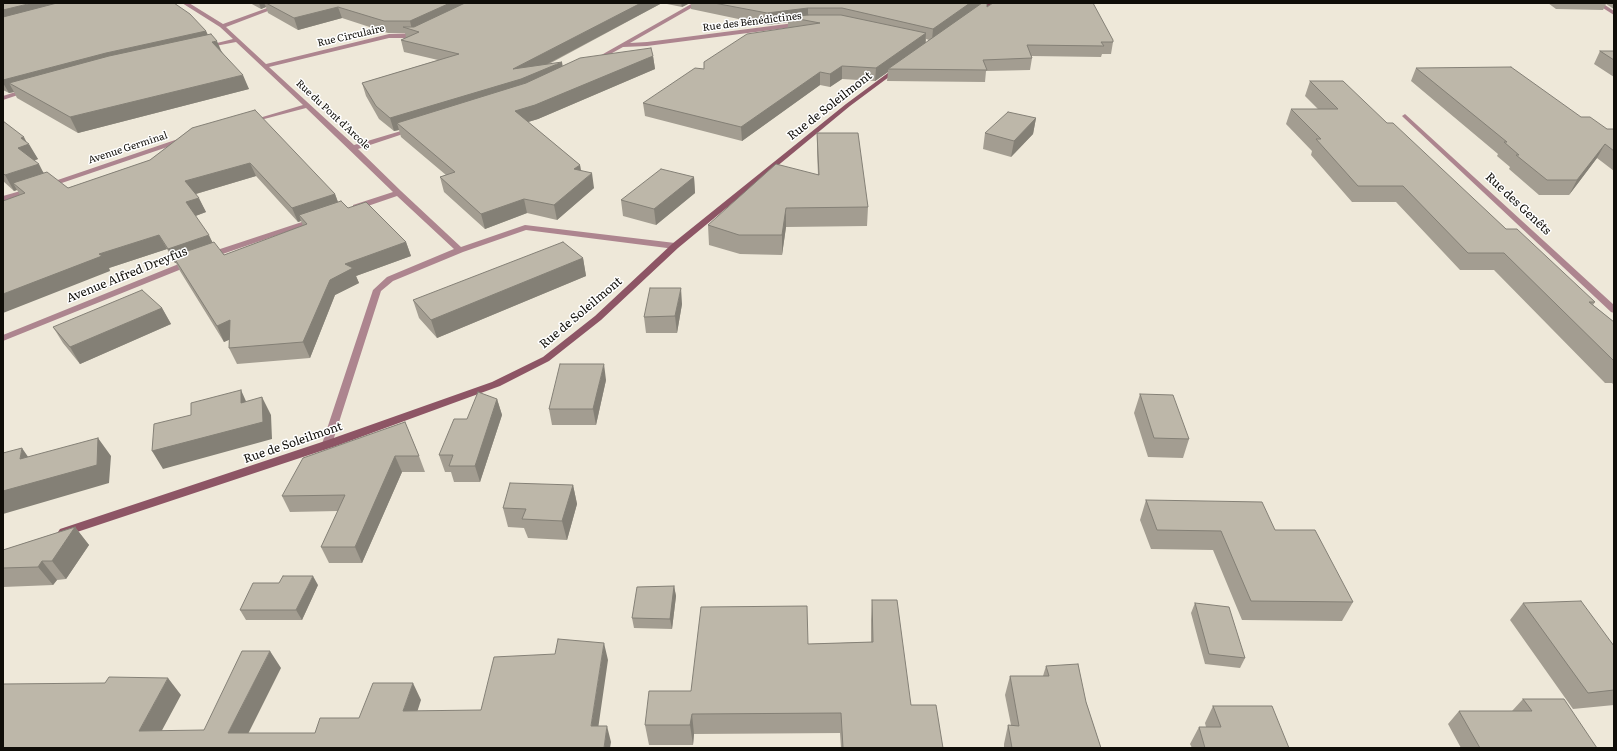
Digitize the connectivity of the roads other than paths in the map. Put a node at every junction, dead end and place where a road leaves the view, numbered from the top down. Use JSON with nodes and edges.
{"nodes":[{"id":1,"x":185,"y":3,"type":"edge"},
{"id":2,"x":286,"y":3,"type":"edge"},
{"id":3,"x":697,"y":3,"type":"edge"},
{"id":4,"x":990,"y":3,"type":"edge"},
{"id":5,"x":1598,"y":3,"type":"edge"},
{"id":6,"x":1614,"y":13,"type":"edge"},
{"id":7,"x":966,"y":20,"type":"edge"},
{"id":8,"x":808,"y":23,"type":"edge"},
{"id":9,"x":222,"y":26,"type":"junction"},
{"id":10,"x":428,"y":30,"type":"edge"},
{"id":11,"x":237,"y":40,"type":"junction"},
{"id":12,"x":619,"y":45,"type":"junction"},
{"id":13,"x":199,"y":49,"type":"edge"},
{"id":14,"x":908,"y":61,"type":"edge"},
{"id":15,"x":587,"y":64,"type":"edge"},
{"id":16,"x":264,"y":66,"type":"junction"},
{"id":17,"x":32,"y":89,"type":"edge"},
{"id":18,"x":3,"y":98,"type":"edge"},
{"id":19,"x":307,"y":106,"type":"junction"},
{"id":20,"x":1405,"y":116,"type":"dead end"},
{"id":21,"x":240,"y":125,"type":"edge"},
{"id":22,"x":419,"y":127,"type":"edge"},
{"id":23,"x":189,"y":139,"type":"edge"},
{"id":24,"x":353,"y":148,"type":"junction"},
{"id":25,"x":398,"y":193,"type":"junction"},
{"id":26,"x":3,"y":199,"type":"edge"},
{"id":27,"x":346,"y":211,"type":"edge"},
{"id":28,"x":323,"y":218,"type":"edge"},
{"id":29,"x":675,"y":246,"type":"junction"},
{"id":30,"x":460,"y":250,"type":"junction"},
{"id":31,"x":1614,"y":310,"type":"edge"},
{"id":32,"x":3,"y":338,"type":"edge"},
{"id":33,"x":327,"y":444,"type":"junction"},
{"id":34,"x":54,"y":536,"type":"edge"}],
"edges":[{"from":1,"to":9,"type":"street","name":"Rue du Pont d'Arcole"},
{"from":2,"to":9,"type":"street"},
{"from":3,"to":12,"type":"street"},
{"from":4,"to":7,"type":"street"},
{"from":5,"to":6,"type":"street"},
{"from":8,"to":12,"type":"street","name":"Rue des Bénédictines"},
{"from":9,"to":11,"type":"street","name":"Rue du Pont d'Arcole"},
{"from":10,"to":16,"type":"street","name":"Rue Circulaire"},
{"from":11,"to":13,"type":"street"},
{"from":11,"to":16,"type":"street","name":"Rue du Pont d'Arcole"},
{"from":12,"to":15,"type":"street"},
{"from":14,"to":29,"type":"street","name":"Rue de Soleilmont"},
{"from":16,"to":19,"type":"street","name":"Rue du Pont d'Arcole"},
{"from":17,"to":18,"type":"street"},
{"from":19,"to":21,"type":"street"},
{"from":19,"to":24,"type":"street","name":"Rue du Pont d'Arcole"},
{"from":20,"to":31,"type":"street","name":"Rue des Genêts"},
{"from":22,"to":24,"type":"street"},
{"from":23,"to":26,"type":"street","name":"Avenue Germinal"},
{"from":24,"to":25,"type":"street","name":"Rue du Pont d'Arcole"},
{"from":25,"to":27,"type":"street"},
{"from":25,"to":30,"type":"street","name":"Rue du Pont d'Arcole"},
{"from":28,"to":32,"type":"street","name":"Avenue Alfred Dreyfus"},
{"from":29,"to":30,"type":"street"},
{"from":29,"to":33,"type":"street","name":"Rue de Soleilmont"},
{"from":30,"to":33,"type":"street"},
{"from":33,"to":34,"type":"street","name":"Rue de Soleilmont"}]}
